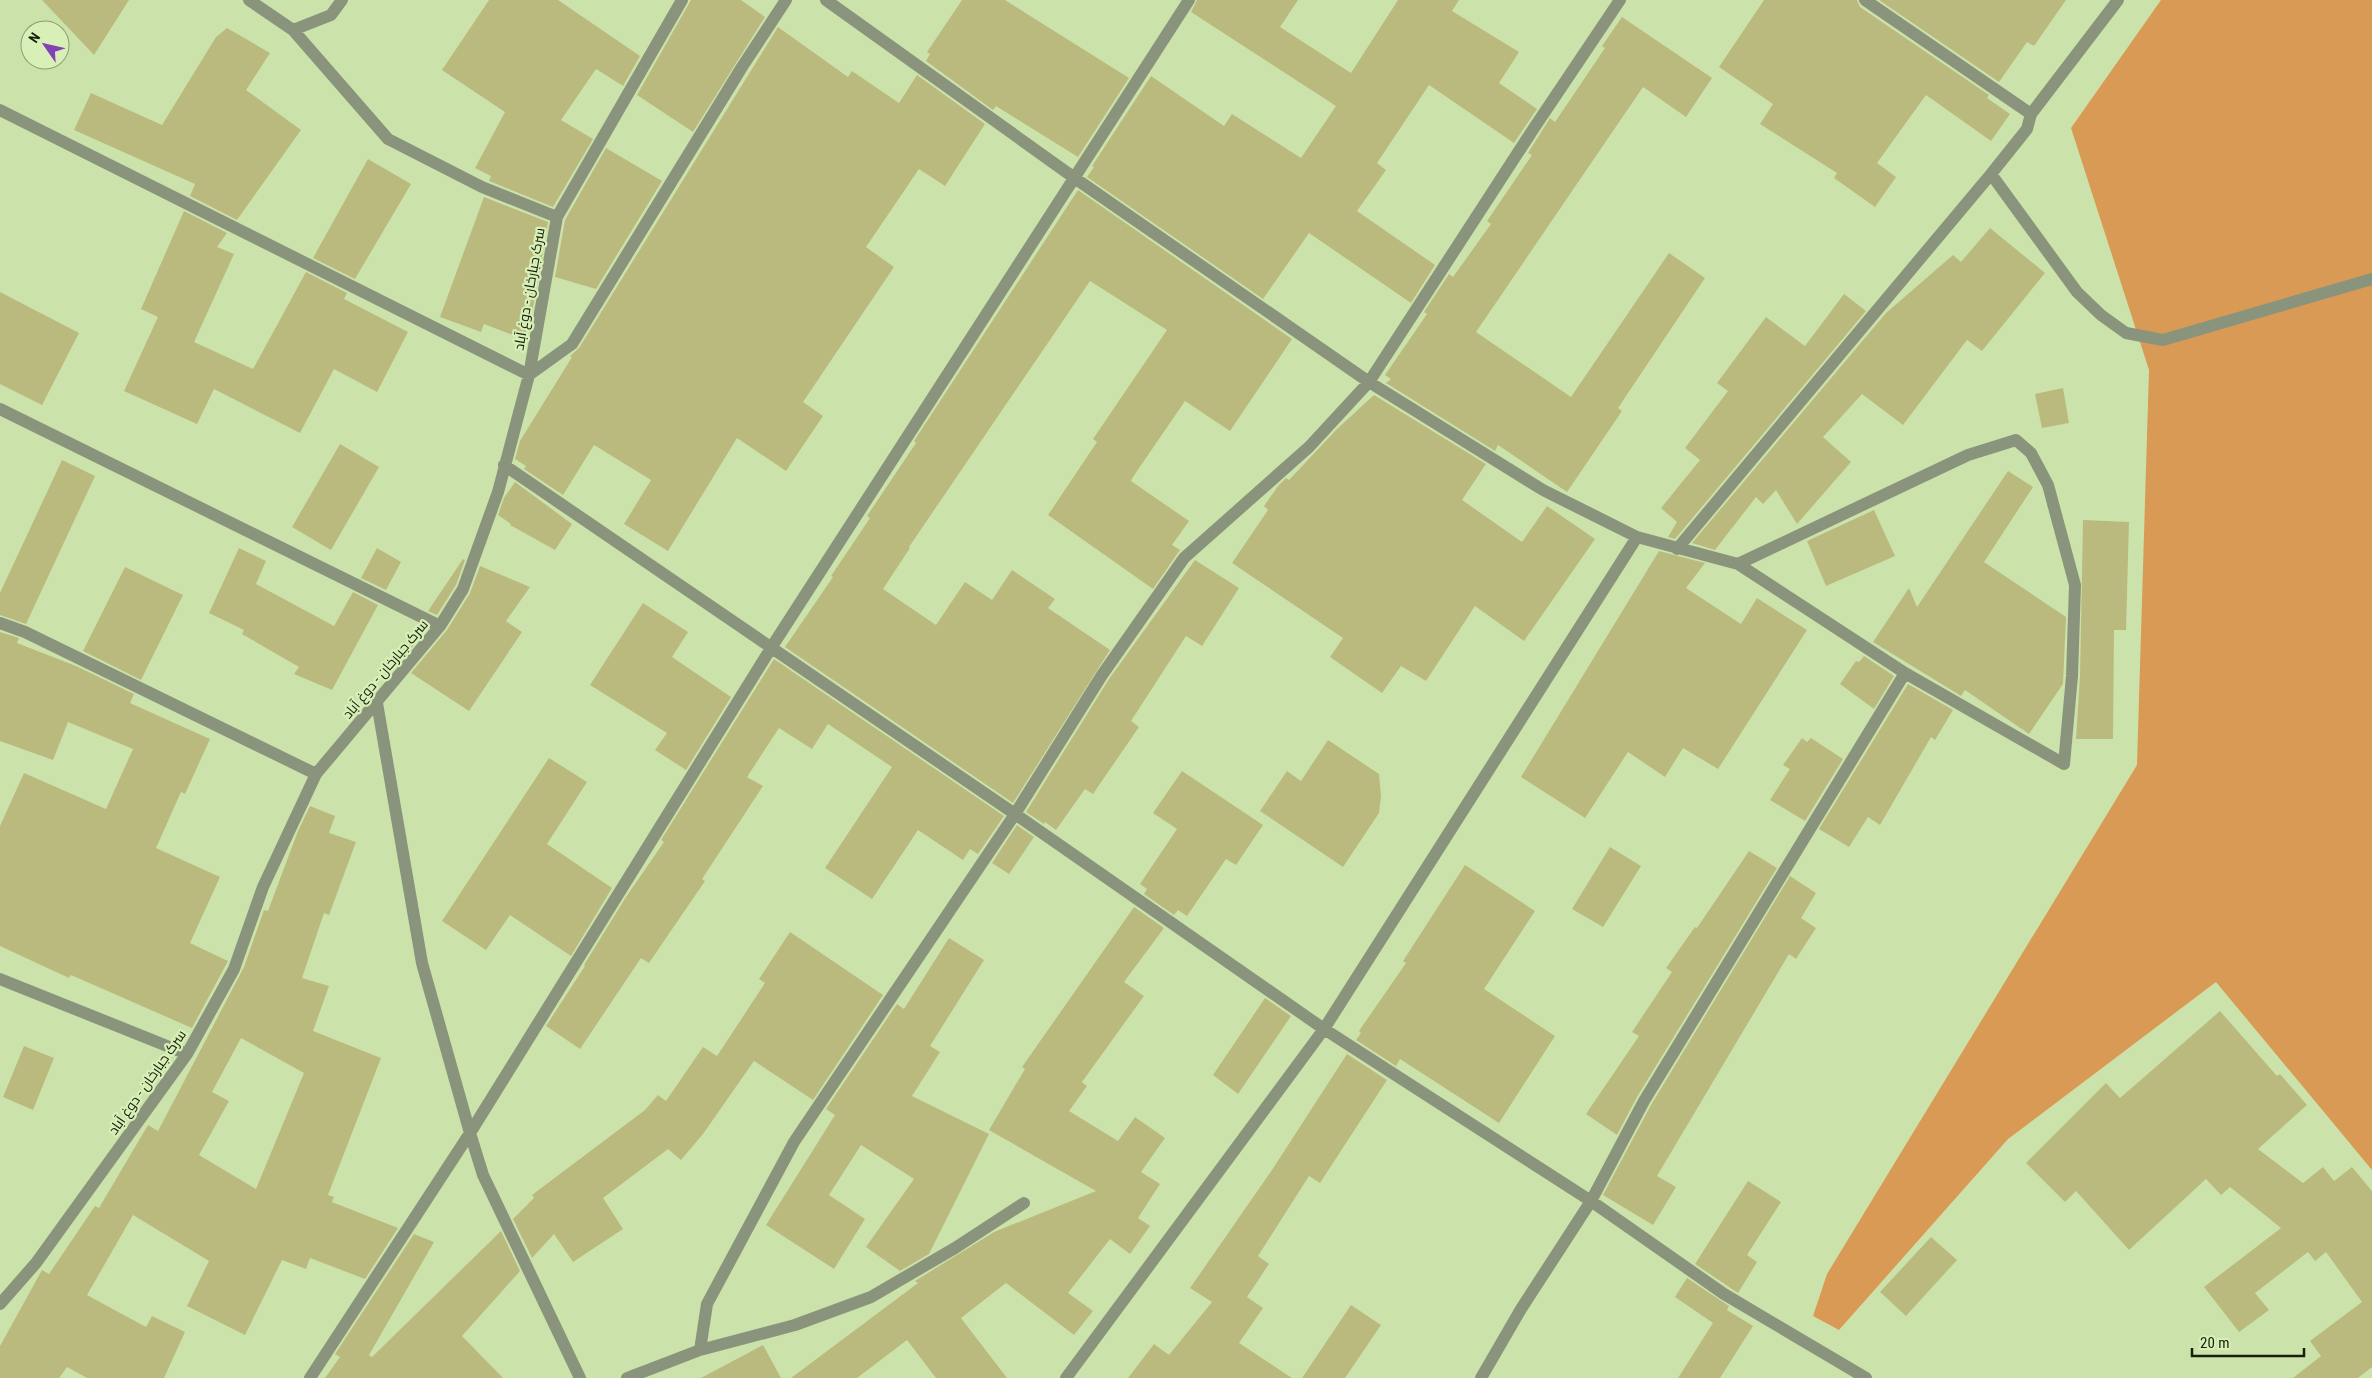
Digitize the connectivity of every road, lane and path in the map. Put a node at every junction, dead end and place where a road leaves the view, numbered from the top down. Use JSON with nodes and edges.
{"nodes":[{"id":1,"x":249,"y":0,"type":"edge"},
{"id":2,"x":342,"y":0,"type":"edge"},
{"id":3,"x":682,"y":0,"type":"edge"},
{"id":4,"x":786,"y":0,"type":"edge"},
{"id":5,"x":826,"y":0,"type":"edge"},
{"id":6,"x":1189,"y":0,"type":"edge"},
{"id":7,"x":1620,"y":0,"type":"edge"},
{"id":8,"x":1865,"y":0,"type":"edge"},
{"id":9,"x":2118,"y":0,"type":"edge"},
{"id":10,"x":293,"y":30,"type":"junction"},
{"id":11,"x":0,"y":110,"type":"edge"},
{"id":12,"x":2031,"y":114,"type":"junction"},
{"id":13,"x":1991,"y":174,"type":"junction"},
{"id":14,"x":1076,"y":179,"type":"junction"},
{"id":15,"x":557,"y":217,"type":"junction"},
{"id":16,"x":2372,"y":279,"type":"edge"},
{"id":17,"x":529,"y":375,"type":"junction"},
{"id":18,"x":1369,"y":382,"type":"junction"},
{"id":19,"x":0,"y":408,"type":"edge"},
{"id":20,"x":504,"y":465,"type":"junction"},
{"id":21,"x":1637,"y":537,"type":"junction"},
{"id":22,"x":1677,"y":549,"type":"junction"},
{"id":23,"x":1738,"y":564,"type":"junction"},
{"id":24,"x":0,"y":622,"type":"edge"},
{"id":25,"x":440,"y":626,"type":"junction"},
{"id":26,"x":771,"y":648,"type":"junction"},
{"id":27,"x":1905,"y":673,"type":"junction"},
{"id":28,"x":377,"y":703,"type":"junction"},
{"id":29,"x":316,"y":774,"type":"junction"},
{"id":30,"x":1015,"y":814,"type":"junction"},
{"id":31,"x":0,"y":979,"type":"edge"},
{"id":32,"x":1324,"y":1029,"type":"junction"},
{"id":33,"x":187,"y":1054,"type":"junction"},
{"id":34,"x":470,"y":1133,"type":"junction"},
{"id":35,"x":1590,"y":1201,"type":"junction"},
{"id":36,"x":1024,"y":1203,"type":"dead end"},
{"id":37,"x":0,"y":1304,"type":"edge"},
{"id":38,"x":700,"y":1350,"type":"junction"},
{"id":39,"x":310,"y":1378,"type":"edge"},
{"id":40,"x":580,"y":1378,"type":"edge"},
{"id":41,"x":627,"y":1378,"type":"edge"},
{"id":42,"x":1066,"y":1378,"type":"edge"},
{"id":43,"x":1481,"y":1378,"type":"edge"},
{"id":44,"x":1866,"y":1378,"type":"edge"}],
"edges":[{"from":1,"to":10,"type":"street"},
{"from":2,"to":10,"type":"street"},
{"from":3,"to":15,"type":"street","name":"سرک جبارخان - دوغ آباد"},
{"from":4,"to":17,"type":"street"},
{"from":5,"to":14,"type":"street"},
{"from":6,"to":14,"type":"street"},
{"from":7,"to":18,"type":"street"},
{"from":8,"to":12,"type":"street"},
{"from":9,"to":12,"type":"street"},
{"from":10,"to":15,"type":"street"},
{"from":11,"to":17,"type":"street"},
{"from":12,"to":13,"type":"street"},
{"from":13,"to":16,"type":"street"},
{"from":13,"to":22,"type":"street"},
{"from":14,"to":18,"type":"street"},
{"from":14,"to":26,"type":"street"},
{"from":15,"to":17,"type":"street","name":"سرک جبارخان - دوغ آباد"},
{"from":17,"to":20,"type":"street","name":"سرک جبارخان - دوغ آباد"},
{"from":18,"to":21,"type":"street"},
{"from":18,"to":30,"type":"street"},
{"from":19,"to":25,"type":"street"},
{"from":20,"to":25,"type":"street","name":"سرک جبارخان - دوغ آباد"},
{"from":20,"to":26,"type":"street"},
{"from":21,"to":22,"type":"street"},
{"from":21,"to":32,"type":"street"},
{"from":22,"to":23,"type":"street"},
{"from":23,"to":27,"type":"street"},
{"from":23,"to":27,"type":"street"},
{"from":24,"to":29,"type":"street"},
{"from":25,"to":28,"type":"street","name":"سرک جبارخان - دوغ آباد"},
{"from":26,"to":30,"type":"street"},
{"from":26,"to":34,"type":"street"},
{"from":27,"to":35,"type":"street"},
{"from":28,"to":29,"type":"street","name":"سرک جبارخان - دوغ آباد"},
{"from":28,"to":34,"type":"street"},
{"from":29,"to":33,"type":"street","name":"سرک جبارخان - دوغ آباد"},
{"from":30,"to":32,"type":"street"},
{"from":30,"to":38,"type":"street"},
{"from":31,"to":33,"type":"street"},
{"from":32,"to":35,"type":"street"},
{"from":32,"to":42,"type":"street"},
{"from":33,"to":37,"type":"street","name":"سرک جبارخان - دوغ آباد"},
{"from":34,"to":39,"type":"street"},
{"from":34,"to":40,"type":"street"},
{"from":35,"to":43,"type":"street"},
{"from":35,"to":44,"type":"street"},
{"from":36,"to":38,"type":"street"},
{"from":38,"to":41,"type":"street"}]}
